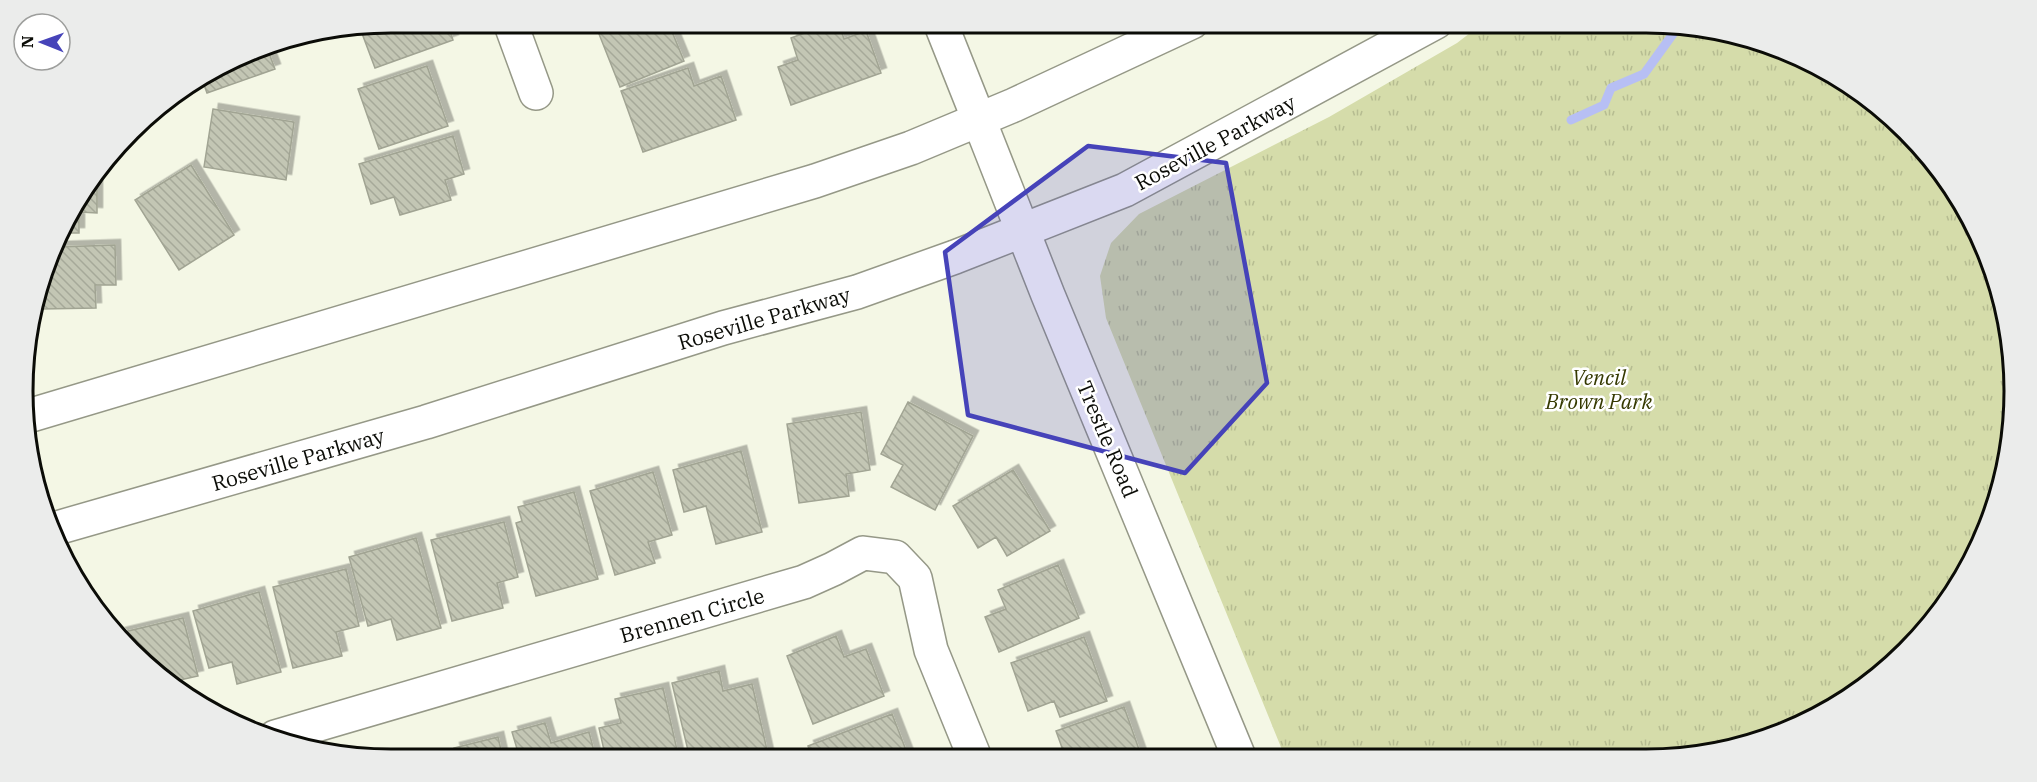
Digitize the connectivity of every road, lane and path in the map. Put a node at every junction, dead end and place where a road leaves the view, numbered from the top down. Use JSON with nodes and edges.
{"nodes":[{"id":1,"x":514,"y":33,"type":"edge"},
{"id":2,"x":944,"y":33,"type":"edge"},
{"id":3,"x":1169,"y":33,"type":"edge"},
{"id":4,"x":1417,"y":33,"type":"edge"},
{"id":5,"x":536,"y":93,"type":"dead end"},
{"id":6,"x":979,"y":120,"type":"junction"},
{"id":7,"x":1022,"y":230,"type":"junction"},
{"id":8,"x":34,"y":414,"type":"edge"},
{"id":9,"x":60,"y":527,"type":"edge"},
{"id":10,"x":287,"y":733,"type":"edge"},
{"id":11,"x":971,"y":749,"type":"edge"},
{"id":12,"x":1236,"y":749,"type":"edge"}],
"edges":[{"from":1,"to":5,"type":"main road"},
{"from":2,"to":6,"type":"main road","name":"Trestle Road"},
{"from":3,"to":6,"type":"main road"},
{"from":4,"to":7,"type":"main road","name":"Roseville Parkway"},
{"from":6,"to":7,"type":"main road","name":"Trestle Road"},
{"from":6,"to":8,"type":"main road"},
{"from":7,"to":9,"type":"main road","name":"Roseville Parkway"},
{"from":7,"to":12,"type":"main road","name":"Trestle Road"},
{"from":10,"to":11,"type":"main road","name":"Brennen Circle"}]}
